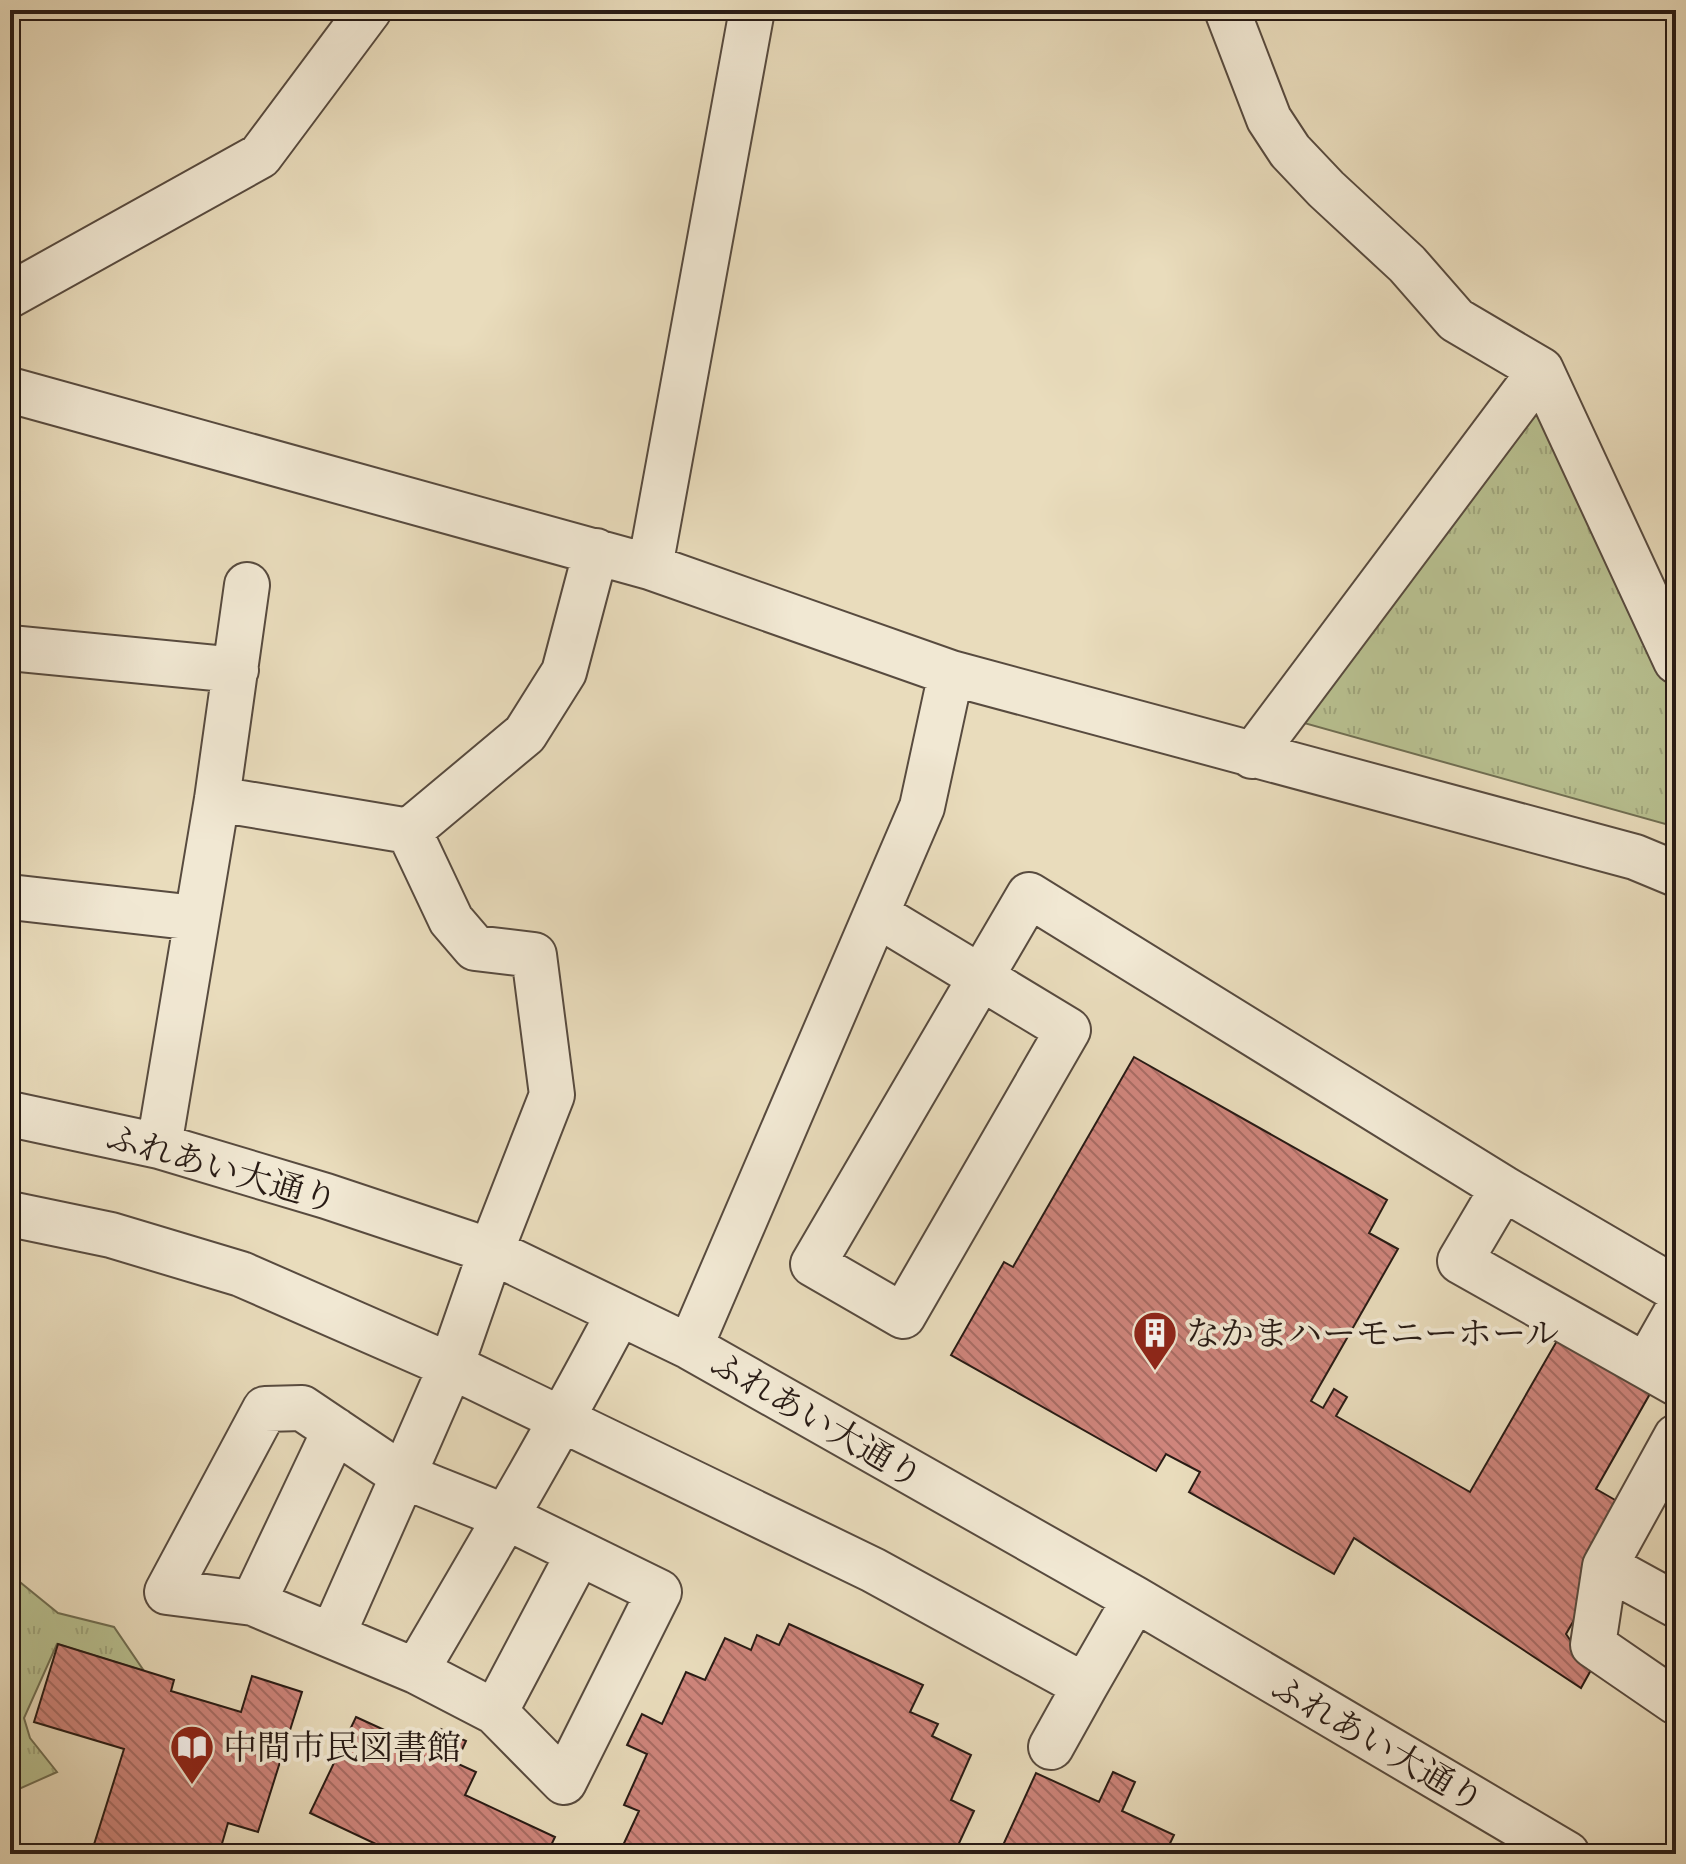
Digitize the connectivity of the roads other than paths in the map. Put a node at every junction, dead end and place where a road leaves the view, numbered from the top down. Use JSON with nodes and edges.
{"nodes":[{"id":1,"x":369,"y":10,"type":"edge"},
{"id":2,"x":752,"y":10,"type":"edge"},
{"id":3,"x":1227,"y":10,"type":"edge"},
{"id":4,"x":10,"y":295,"type":"edge"},
{"id":5,"x":1541,"y":370,"type":"junction"},
{"id":6,"x":10,"y":390,"type":"edge"},
{"id":7,"x":596,"y":551,"type":"junction"},
{"id":8,"x":650,"y":567,"type":"junction"},
{"id":9,"x":247,"y":585,"type":"dead end"},
{"id":10,"x":10,"y":648,"type":"edge"},
{"id":11,"x":1676,"y":661,"type":"edge"},
{"id":12,"x":236,"y":670,"type":"junction"},
{"id":13,"x":951,"y":673,"type":"junction"},
{"id":14,"x":1252,"y":756,"type":"junction"},
{"id":15,"x":217,"y":799,"type":"junction"},
{"id":16,"x":409,"y":831,"type":"junction"},
{"id":17,"x":1676,"y":874,"type":"edge"},
{"id":18,"x":10,"y":897,"type":"edge"},
{"id":19,"x":876,"y":914,"type":"junction"},
{"id":20,"x":196,"y":918,"type":"junction"},
{"id":21,"x":980,"y":977,"type":"junction"},
{"id":22,"x":10,"y":1114,"type":"edge"},
{"id":23,"x":159,"y":1146,"type":"junction"},
{"id":24,"x":1503,"y":1188,"type":"junction"},
{"id":25,"x":10,"y":1214,"type":"edge"},
{"id":26,"x":491,"y":1251,"type":"junction"},
{"id":27,"x":1676,"y":1289,"type":"edge"},
{"id":28,"x":619,"y":1313,"type":"junction"},
{"id":29,"x":1676,"y":1313,"type":"edge"},
{"id":30,"x":690,"y":1347,"type":"junction"},
{"id":31,"x":451,"y":1366,"type":"junction"},
{"id":32,"x":1661,"y":1374,"type":"edge"},
{"id":33,"x":563,"y":1419,"type":"junction"},
{"id":34,"x":335,"y":1430,"type":"junction"},
{"id":35,"x":1676,"y":1437,"type":"edge"},
{"id":36,"x":403,"y":1476,"type":"junction"},
{"id":37,"x":1665,"y":1483,"type":"edge"},
{"id":38,"x":506,"y":1517,"type":"junction"},
{"id":39,"x":579,"y":1553,"type":"junction"},
{"id":40,"x":1605,"y":1566,"type":"junction"},
{"id":41,"x":1135,"y":1599,"type":"junction"},
{"id":42,"x":253,"y":1603,"type":"junction"},
{"id":43,"x":1676,"y":1605,"type":"edge"},
{"id":44,"x":333,"y":1634,"type":"junction"},
{"id":45,"x":416,"y":1671,"type":"junction"},
{"id":46,"x":1085,"y":1686,"type":"junction"},
{"id":47,"x":1676,"y":1702,"type":"edge"},
{"id":48,"x":495,"y":1712,"type":"junction"},
{"id":49,"x":1051,"y":1747,"type":"dead end"},
{"id":50,"x":1567,"y":1854,"type":"edge"}],
"edges":[{"from":1,"to":4,"type":"street"},
{"from":2,"to":8,"type":"street"},
{"from":3,"to":5,"type":"street"},
{"from":5,"to":11,"type":"street"},
{"from":5,"to":14,"type":"street"},
{"from":6,"to":7,"type":"street"},
{"from":7,"to":8,"type":"street"},
{"from":7,"to":16,"type":"street"},
{"from":8,"to":13,"type":"street"},
{"from":9,"to":12,"type":"street"},
{"from":10,"to":12,"type":"street"},
{"from":12,"to":15,"type":"street"},
{"from":13,"to":14,"type":"street"},
{"from":13,"to":19,"type":"street"},
{"from":14,"to":17,"type":"street"},
{"from":15,"to":16,"type":"street"},
{"from":15,"to":20,"type":"street"},
{"from":16,"to":26,"type":"street"},
{"from":18,"to":20,"type":"street"},
{"from":19,"to":21,"type":"street"},
{"from":19,"to":30,"type":"street"},
{"from":20,"to":23,"type":"street"},
{"from":21,"to":21,"type":"street"},
{"from":21,"to":24,"type":"street"},
{"from":22,"to":23,"type":"street","name":"ふれあい大通り"},
{"from":23,"to":26,"type":"street","name":"ふれあい大通り"},
{"from":24,"to":27,"type":"street"},
{"from":24,"to":32,"type":"street"},
{"from":25,"to":31,"type":"street"},
{"from":26,"to":28,"type":"street","name":"ふれあい大通り"},
{"from":26,"to":31,"type":"street"},
{"from":28,"to":30,"type":"street","name":"ふれあい大通り"},
{"from":28,"to":33,"type":"street"},
{"from":29,"to":32,"type":"street"},
{"from":30,"to":41,"type":"street","name":"ふれあい大通り"},
{"from":31,"to":33,"type":"street"},
{"from":31,"to":36,"type":"street"},
{"from":33,"to":38,"type":"street"},
{"from":33,"to":46,"type":"street"},
{"from":34,"to":36,"type":"street"},
{"from":34,"to":42,"type":"street"},
{"from":34,"to":42,"type":"street"},
{"from":35,"to":37,"type":"street"},
{"from":36,"to":38,"type":"street"},
{"from":36,"to":44,"type":"street"},
{"from":37,"to":40,"type":"street"},
{"from":38,"to":39,"type":"street"},
{"from":38,"to":45,"type":"street"},
{"from":39,"to":48,"type":"street"},
{"from":39,"to":48,"type":"street"},
{"from":40,"to":43,"type":"street"},
{"from":40,"to":47,"type":"street"},
{"from":41,"to":46,"type":"street"},
{"from":41,"to":50,"type":"street","name":"ふれあい大通り"},
{"from":42,"to":44,"type":"street"},
{"from":44,"to":45,"type":"street"},
{"from":45,"to":48,"type":"street"},
{"from":46,"to":49,"type":"street"}]}
